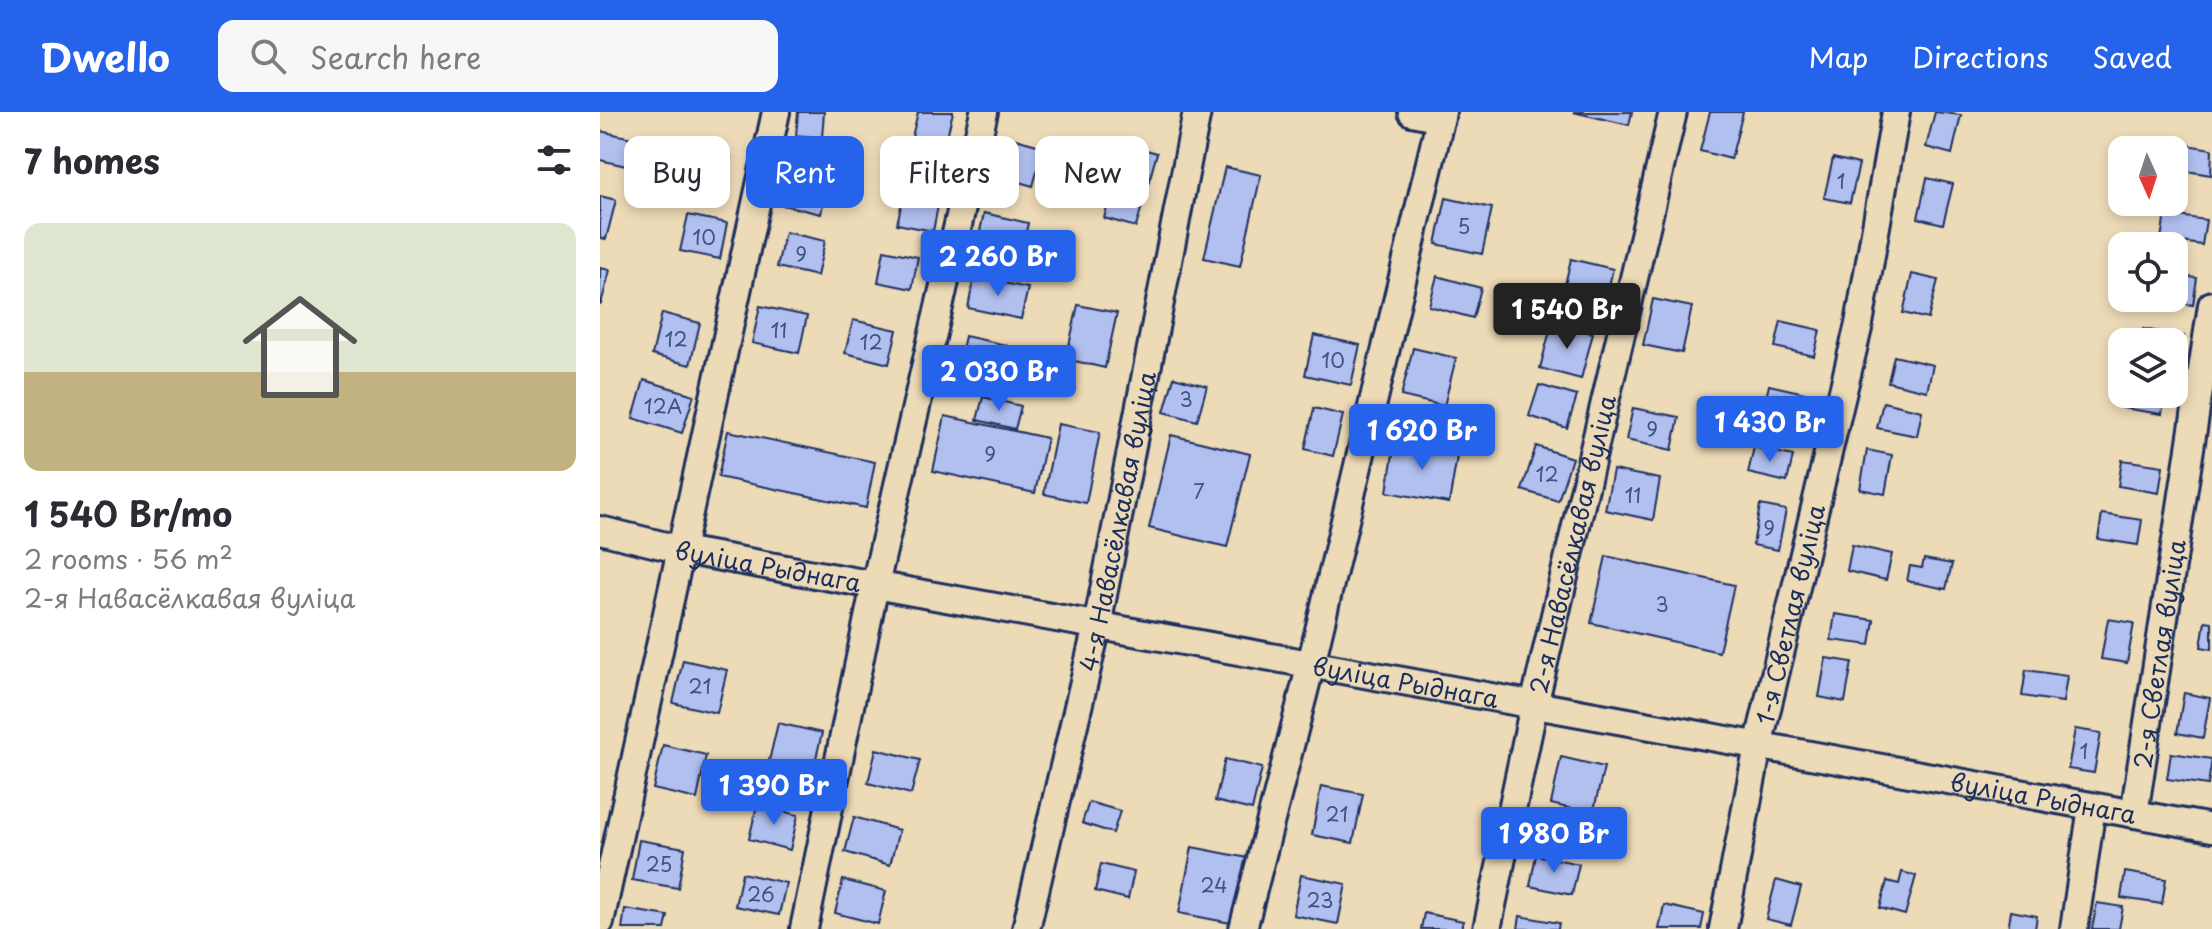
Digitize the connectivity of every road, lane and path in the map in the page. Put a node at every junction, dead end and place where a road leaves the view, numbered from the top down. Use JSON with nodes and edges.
{"nodes":[{"id":1,"x":776,"y":112,"type":"edge"},
{"id":2,"x":984,"y":112,"type":"edge"},
{"id":3,"x":1197,"y":112,"type":"edge"},
{"id":4,"x":1412,"y":112,"type":"edge"},
{"id":5,"x":1673,"y":112,"type":"edge"},
{"id":6,"x":1896,"y":112,"type":"edge"},
{"id":7,"x":1442,"y":115,"type":"edge"},
{"id":8,"x":2212,"y":305,"type":"edge"},
{"id":9,"x":600,"y":530,"type":"edge"},
{"id":10,"x":682,"y":550,"type":"junction"},
{"id":11,"x":875,"y":585,"type":"junction"},
{"id":12,"x":1097,"y":626,"type":"junction"},
{"id":13,"x":1311,"y":664,"type":"junction"},
{"id":14,"x":1534,"y":705,"type":"junction"},
{"id":15,"x":1758,"y":746,"type":"junction"},
{"id":16,"x":2092,"y":807,"type":"junction"},
{"id":17,"x":2134,"y":814,"type":"junction"},
{"id":18,"x":2212,"y":828,"type":"edge"},
{"id":19,"x":600,"y":922,"type":"edge"},
{"id":20,"x":804,"y":929,"type":"edge"},
{"id":21,"x":1026,"y":929,"type":"edge"},
{"id":22,"x":1243,"y":929,"type":"edge"},
{"id":23,"x":1487,"y":929,"type":"edge"},
{"id":24,"x":1723,"y":929,"type":"edge"},
{"id":25,"x":2074,"y":929,"type":"edge"}],
"edges":[{"from":1,"to":10,"type":"street"},
{"from":2,"to":11,"type":"street"},
{"from":3,"to":12,"type":"street","name":"4-я Навасёлкавая вуліца"},
{"from":4,"to":7,"type":"street"},
{"from":5,"to":14,"type":"street","name":"2-я Навасёлкавая вуліца"},
{"from":6,"to":15,"type":"street","name":"1-я Светлая вуліца"},
{"from":7,"to":13,"type":"street"},
{"from":8,"to":17,"type":"street","name":"2-я Светлая вуліца"},
{"from":9,"to":10,"type":"street","name":"вуліца Рыднага"},
{"from":10,"to":11,"type":"street","name":"вуліца Рыднага"},
{"from":10,"to":19,"type":"street"},
{"from":11,"to":12,"type":"street","name":"вуліца Рыднага"},
{"from":11,"to":20,"type":"street"},
{"from":12,"to":13,"type":"street","name":"вуліца Рыднага"},
{"from":12,"to":21,"type":"street","name":"4-я Навасёлкавая вуліца"},
{"from":13,"to":14,"type":"street","name":"вуліца Рыднага"},
{"from":13,"to":22,"type":"street"},
{"from":14,"to":15,"type":"street","name":"вуліца Рыднага"},
{"from":14,"to":23,"type":"street","name":"2-я Навасёлкавая вуліца"},
{"from":15,"to":16,"type":"street","name":"вуліца Рыднага"},
{"from":15,"to":24,"type":"street","name":"1-я Светлая вуліца"},
{"from":16,"to":17,"type":"street","name":"вуліца Рыднага"},
{"from":16,"to":25,"type":"street"},
{"from":17,"to":18,"type":"street","name":"вуліца Рыднага"}]}
